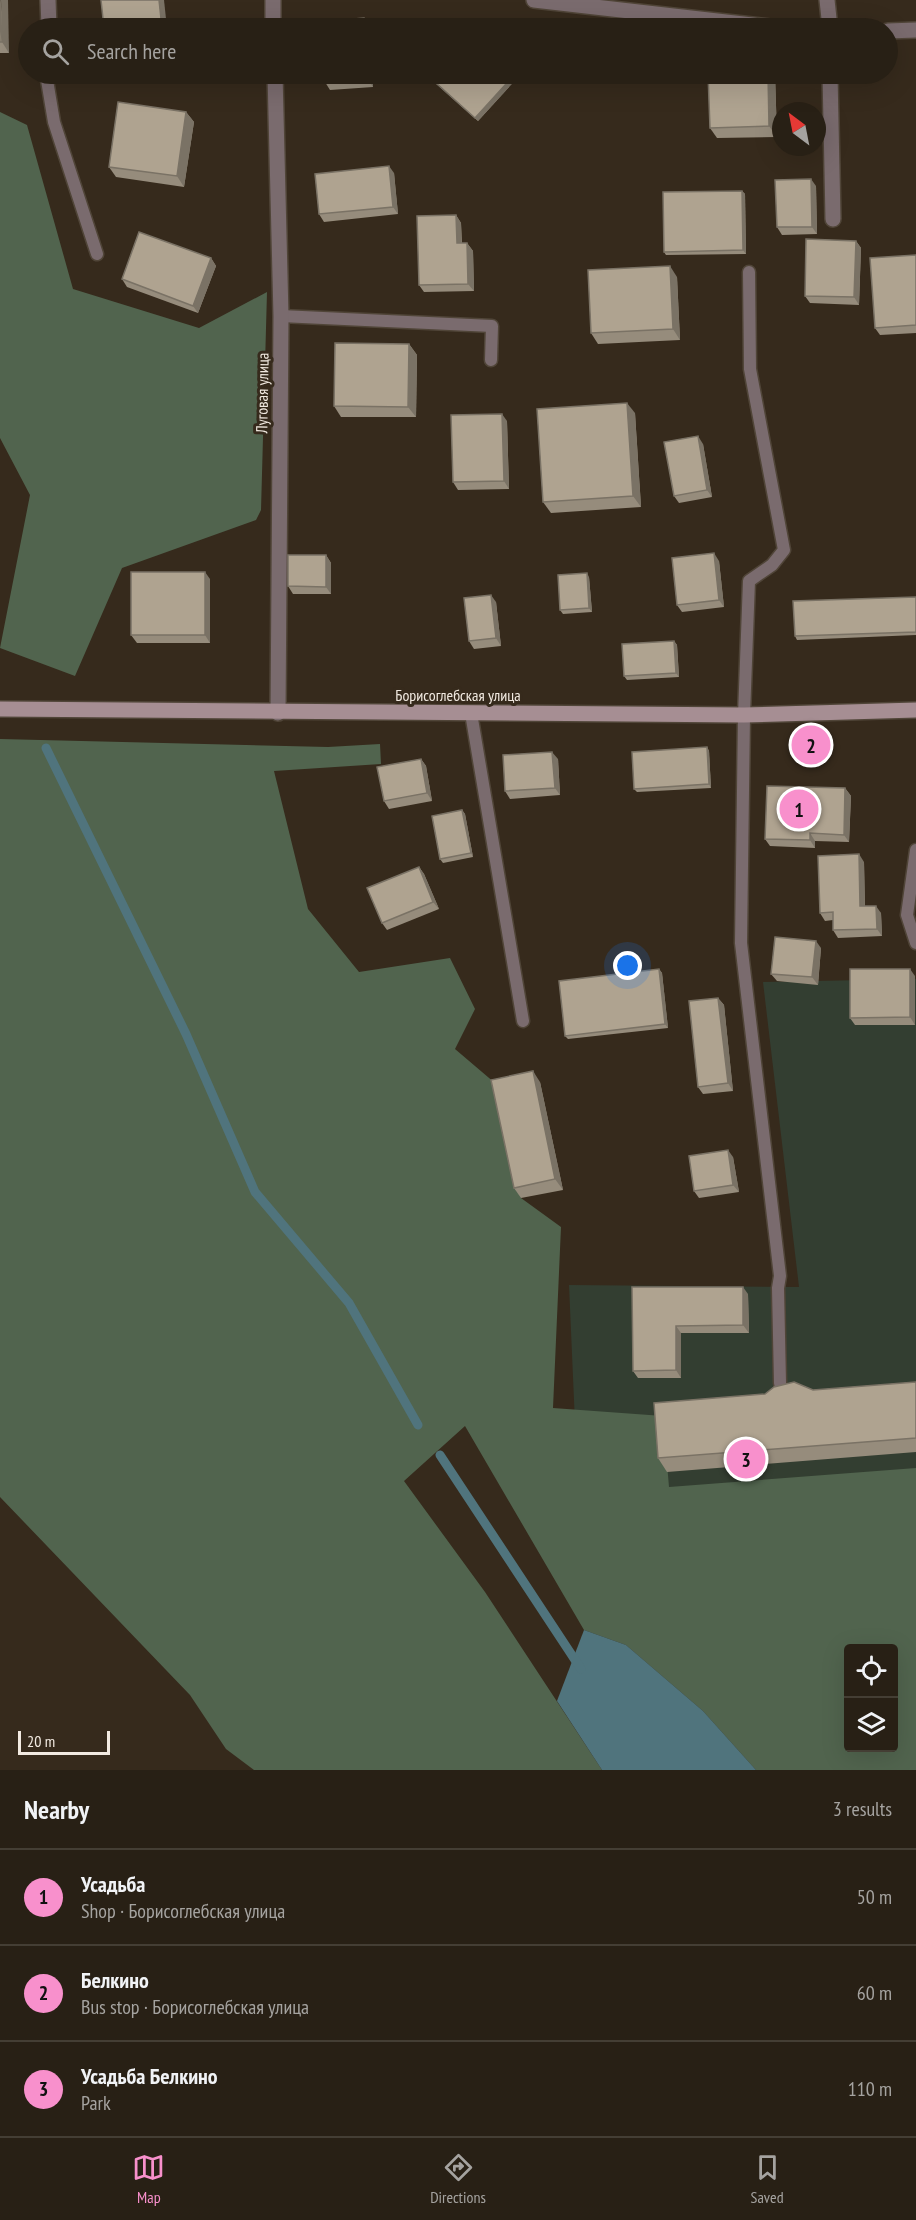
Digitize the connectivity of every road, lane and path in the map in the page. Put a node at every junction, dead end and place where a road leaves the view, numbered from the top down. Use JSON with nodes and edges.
{"nodes":[{"id":1,"x":48,"y":0,"type":"edge"},
{"id":2,"x":273,"y":0,"type":"edge"},
{"id":3,"x":534,"y":0,"type":"edge"},
{"id":4,"x":827,"y":0,"type":"edge"},
{"id":5,"x":49,"y":18,"type":"edge"},
{"id":6,"x":273,"y":18,"type":"edge"},
{"id":7,"x":691,"y":18,"type":"edge"},
{"id":8,"x":829,"y":18,"type":"edge"},
{"id":9,"x":916,"y":30,"type":"edge"},
{"id":10,"x":898,"y":31,"type":"edge"},
{"id":11,"x":48,"y":84,"type":"edge"},
{"id":12,"x":275,"y":84,"type":"edge"},
{"id":13,"x":830,"y":84,"type":"edge"},
{"id":14,"x":833,"y":219,"type":"dead end"},
{"id":15,"x":97,"y":254,"type":"dead end"},
{"id":16,"x":749,"y":272,"type":"dead end"},
{"id":17,"x":281,"y":316,"type":"junction"},
{"id":18,"x":491,"y":360,"type":"dead end"},
{"id":19,"x":0,"y":709,"type":"edge"},
{"id":20,"x":916,"y":710,"type":"edge"},
{"id":21,"x":278,"y":713,"type":"junction"},
{"id":22,"x":471,"y":713,"type":"junction"},
{"id":23,"x":744,"y":715,"type":"junction"},
{"id":24,"x":916,"y":850,"type":"edge"},
{"id":25,"x":916,"y":943,"type":"edge"},
{"id":26,"x":523,"y":1021,"type":"dead end"},
{"id":27,"x":780,"y":1383,"type":"edge"}],
"edges":[{"from":1,"to":5,"type":"street"},
{"from":2,"to":6,"type":"street"},
{"from":3,"to":7,"type":"street"},
{"from":4,"to":8,"type":"street"},
{"from":9,"to":10,"type":"street"},
{"from":11,"to":15,"type":"lane"},
{"from":12,"to":17,"type":"street","name":"Луговая улица"},
{"from":13,"to":14,"type":"street"},
{"from":16,"to":23,"type":"lane"},
{"from":17,"to":18,"type":"lane"},
{"from":17,"to":21,"type":"street","name":"Луговая улица"},
{"from":19,"to":21,"type":"street","name":"Борисоглебская улица"},
{"from":20,"to":23,"type":"street","name":"Борисоглебская улица"},
{"from":21,"to":22,"type":"street","name":"Борисоглебская улица"},
{"from":22,"to":23,"type":"street","name":"Борисоглебская улица"},
{"from":22,"to":26,"type":"lane"},
{"from":23,"to":27,"type":"lane"},
{"from":24,"to":25,"type":"lane"}]}
